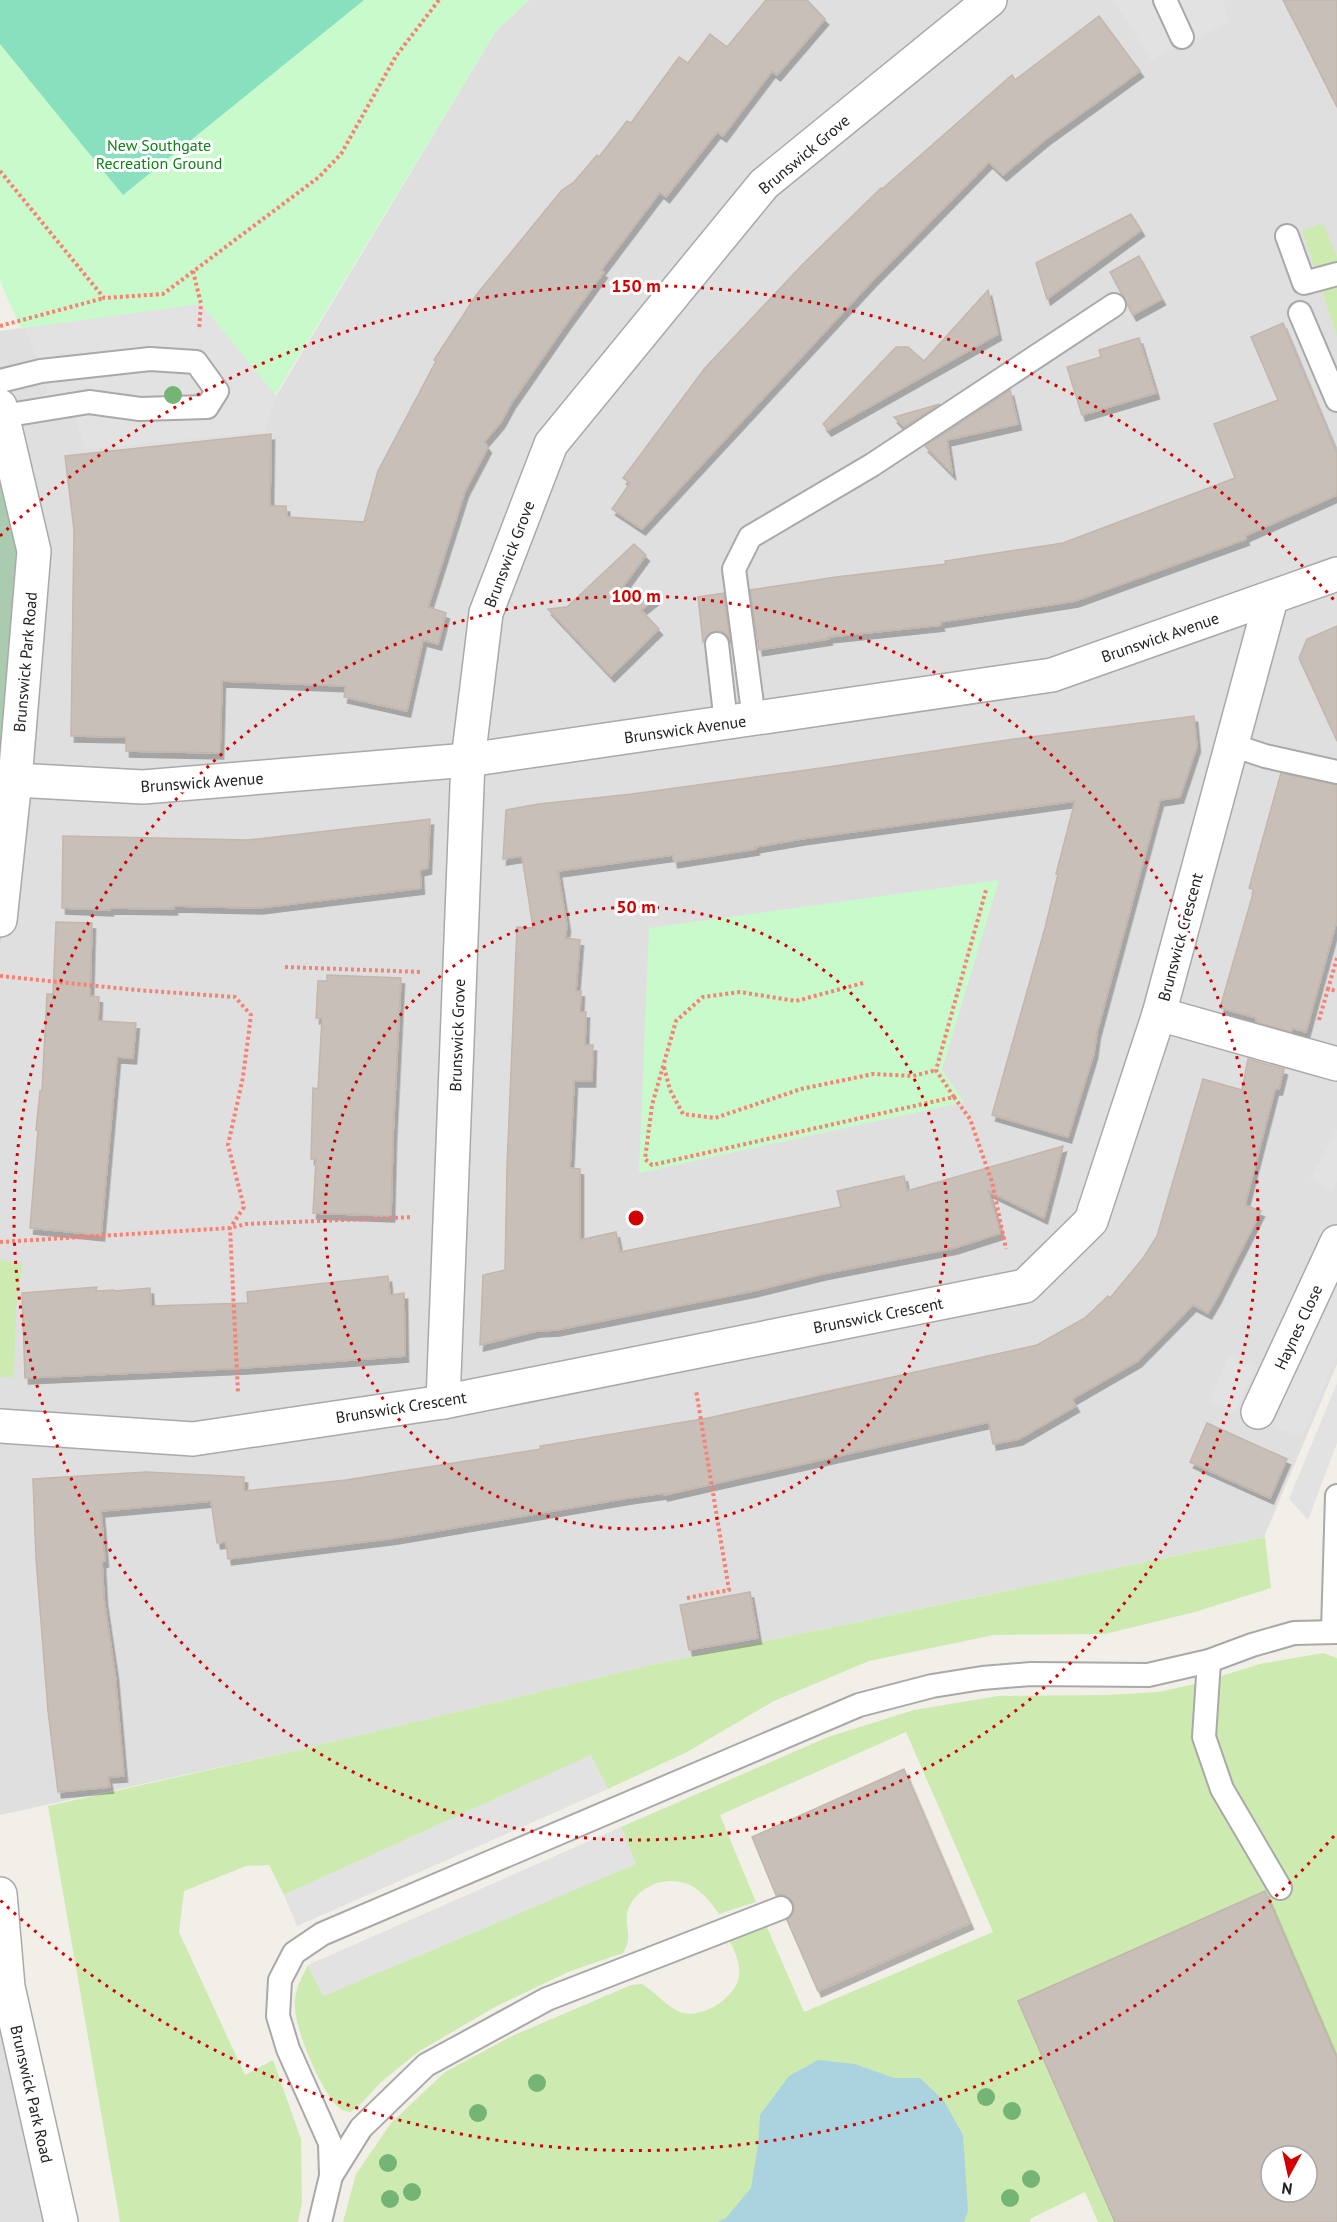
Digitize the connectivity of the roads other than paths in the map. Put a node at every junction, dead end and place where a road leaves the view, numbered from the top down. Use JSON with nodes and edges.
{"nodes":[{"id":1,"x":990,"y":0,"type":"edge"},
{"id":2,"x":1165,"y":0,"type":"edge"},
{"id":3,"x":1182,"y":37,"type":"dead end"},
{"id":4,"x":1287,"y":236,"type":"dead end"},
{"id":5,"x":1337,"y":274,"type":"edge"},
{"id":6,"x":1114,"y":305,"type":"dead end"},
{"id":7,"x":1300,"y":313,"type":"dead end"},
{"id":8,"x":0,"y":381,"type":"edge"},
{"id":9,"x":1337,"y":400,"type":"edge"},
{"id":10,"x":2,"y":411,"type":"edge"},
{"id":11,"x":1337,"y":574,"type":"edge"},
{"id":12,"x":1271,"y":599,"type":"junction"},
{"id":13,"x":717,"y":644,"type":"dead end"},
{"id":14,"x":740,"y":721,"type":"junction"},
{"id":15,"x":1232,"y":745,"type":"junction"},
{"id":16,"x":468,"y":760,"type":"junction"},
{"id":17,"x":1337,"y":772,"type":"edge"},
{"id":18,"x":15,"y":780,"type":"junction"},
{"id":19,"x":0,"y":920,"type":"edge"},
{"id":20,"x":1159,"y":1014,"type":"junction"},
{"id":21,"x":1337,"y":1065,"type":"edge"},
{"id":22,"x":1337,"y":1242,"type":"edge"},
{"id":23,"x":443,"y":1402,"type":"junction"},
{"id":24,"x":1258,"y":1412,"type":"dead end"},
{"id":25,"x":0,"y":1426,"type":"edge"},
{"id":26,"x":1337,"y":1496,"type":"edge"},
{"id":27,"x":1335,"y":1631,"type":"edge"},
{"id":28,"x":1209,"y":1661,"type":"junction"},
{"id":29,"x":1280,"y":1888,"type":"dead end"},
{"id":30,"x":0,"y":1893,"type":"edge"},
{"id":31,"x":781,"y":1908,"type":"dead end"},
{"id":32,"x":4,"y":1989,"type":"edge"},
{"id":33,"x":331,"y":2176,"type":"junction"},
{"id":34,"x":61,"y":2222,"type":"edge"},
{"id":35,"x":320,"y":2222,"type":"edge"}],
"edges":[{"from":1,"to":16,"type":"street","name":"Brunswick Grove"},
{"from":2,"to":3,"type":"lane"},
{"from":4,"to":5,"type":"lane"},
{"from":6,"to":14,"type":"lane"},
{"from":7,"to":9,"type":"lane"},
{"from":8,"to":10,"type":"lane"},
{"from":10,"to":18,"type":"street","name":"Brunswick Park Road"},
{"from":11,"to":12,"type":"street","name":"Brunswick Avenue"},
{"from":12,"to":14,"type":"street","name":"Brunswick Avenue"},
{"from":12,"to":15,"type":"street","name":"Brunswick Crescent"},
{"from":13,"to":14,"type":"lane"},
{"from":14,"to":16,"type":"street","name":"Brunswick Avenue"},
{"from":15,"to":17,"type":"lane"},
{"from":15,"to":20,"type":"street","name":"Brunswick Crescent"},
{"from":16,"to":18,"type":"street","name":"Brunswick Avenue"},
{"from":16,"to":23,"type":"street","name":"Brunswick Grove"},
{"from":18,"to":19,"type":"street","name":"Brunswick Park Road"},
{"from":20,"to":21,"type":"street"},
{"from":20,"to":23,"type":"street","name":"Brunswick Crescent"},
{"from":22,"to":24,"type":"street","name":"Haynes Close"},
{"from":23,"to":25,"type":"street","name":"Brunswick Crescent"},
{"from":26,"to":27,"type":"lane"},
{"from":27,"to":28,"type":"lane"},
{"from":28,"to":29,"type":"lane"},
{"from":28,"to":33,"type":"lane"},
{"from":30,"to":32,"type":"street","name":"Brunswick Park Road"},
{"from":31,"to":33,"type":"lane"},
{"from":32,"to":34,"type":"street","name":"Brunswick Park Road"},
{"from":33,"to":35,"type":"lane"}]}
